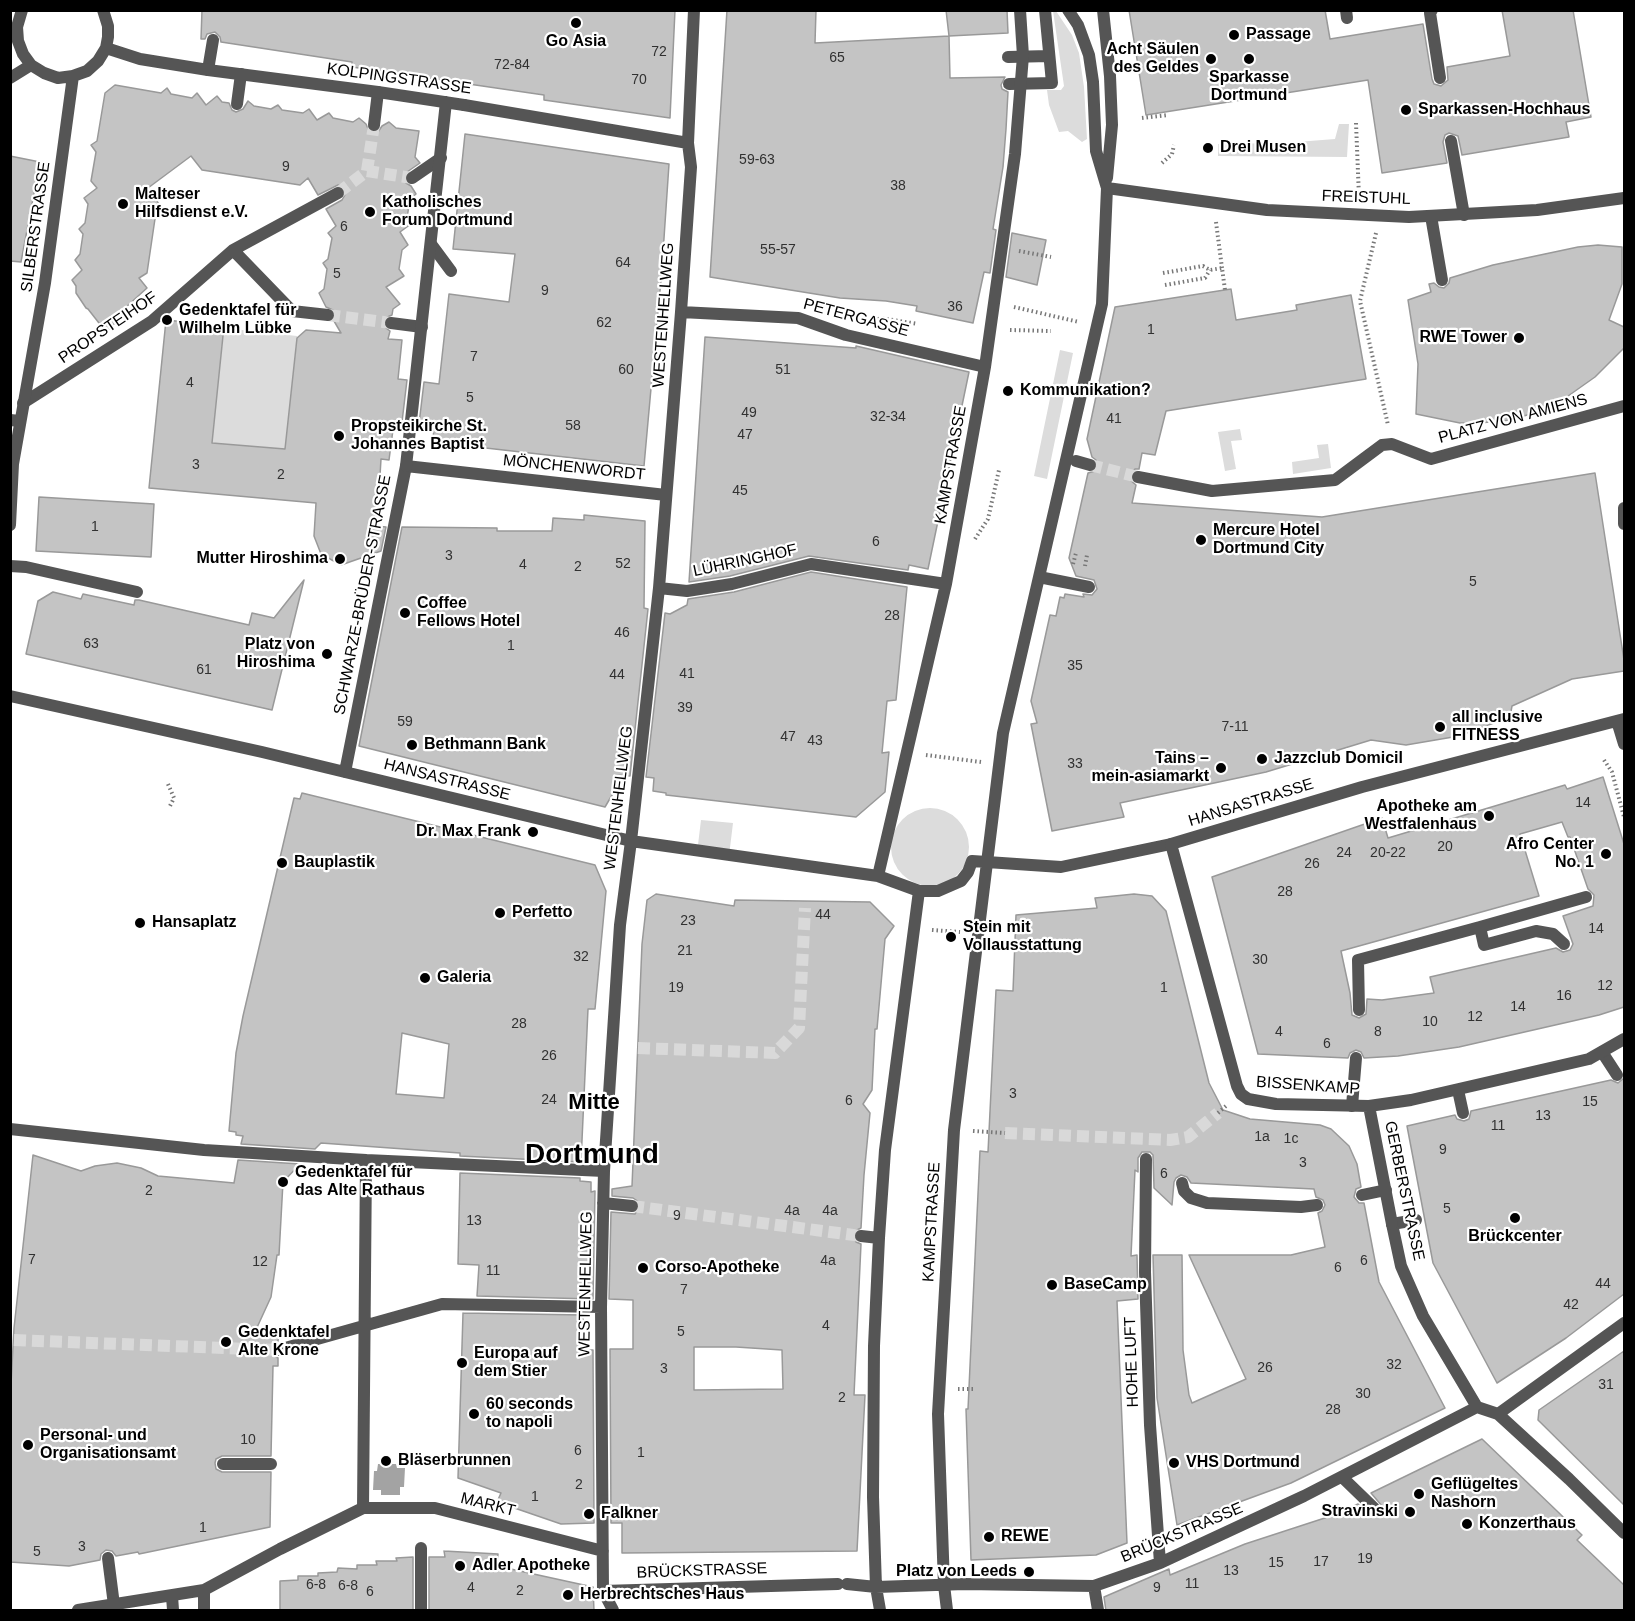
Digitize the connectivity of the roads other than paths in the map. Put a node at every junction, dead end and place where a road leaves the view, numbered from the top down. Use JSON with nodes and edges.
{"nodes":[{"id":1,"x":22,"y":10,"type":"edge"},
{"id":2,"x":103,"y":10,"type":"edge"},
{"id":3,"x":694,"y":10,"type":"edge"},
{"id":4,"x":1020,"y":10,"type":"edge"},
{"id":5,"x":1045,"y":10,"type":"edge"},
{"id":6,"x":1068,"y":10,"type":"edge"},
{"id":7,"x":1103,"y":10,"type":"edge"},
{"id":8,"x":1432,"y":10,"type":"edge"},
{"id":9,"x":213,"y":40,"type":"dead end"},
{"id":10,"x":106,"y":48,"type":"junction"},
{"id":11,"x":1023,"y":56,"type":"junction"},
{"id":12,"x":1049,"y":56,"type":"junction"},
{"id":13,"x":1008,"y":57,"type":"dead end"},
{"id":14,"x":31,"y":65,"type":"junction"},
{"id":15,"x":208,"y":70,"type":"junction"},
{"id":16,"x":241,"y":74,"type":"junction"},
{"id":17,"x":73,"y":76,"type":"junction"},
{"id":18,"x":10,"y":78,"type":"edge"},
{"id":19,"x":1440,"y":78,"type":"dead end"},
{"id":20,"x":1008,"y":84,"type":"dead end"},
{"id":21,"x":1022,"y":84,"type":"junction"},
{"id":22,"x":378,"y":92,"type":"junction"},
{"id":23,"x":446,"y":102,"type":"junction"},
{"id":24,"x":237,"y":104,"type":"dead end"},
{"id":25,"x":375,"y":125,"type":"tunnel mouth"},
{"id":26,"x":1451,"y":141,"type":"dead end"},
{"id":27,"x":688,"y":143,"type":"junction"},
{"id":28,"x":441,"y":158,"type":"junction"},
{"id":29,"x":412,"y":178,"type":"tunnel mouth"},
{"id":30,"x":1107,"y":188,"type":"junction"},
{"id":31,"x":338,"y":193,"type":"tunnel mouth"},
{"id":32,"x":1624,"y":198,"type":"edge"},
{"id":33,"x":1464,"y":215,"type":"junction"},
{"id":34,"x":1431,"y":216,"type":"junction"},
{"id":35,"x":431,"y":244,"type":"junction"},
{"id":36,"x":233,"y":250,"type":"junction"},
{"id":37,"x":451,"y":271,"type":"dead end"},
{"id":38,"x":1442,"y":280,"type":"dead end"},
{"id":39,"x":681,"y":312,"type":"junction"},
{"id":40,"x":328,"y":315,"type":"tunnel mouth"},
{"id":41,"x":391,"y":323,"type":"tunnel mouth"},
{"id":42,"x":422,"y":327,"type":"junction"},
{"id":43,"x":986,"y":367,"type":"junction"},
{"id":44,"x":23,"y":403,"type":"junction"},
{"id":45,"x":1624,"y":406,"type":"edge"},
{"id":46,"x":15,"y":421,"type":"edge"},
{"id":47,"x":1076,"y":461,"type":"dead end"},
{"id":48,"x":1090,"y":465,"type":"tunnel mouth"},
{"id":49,"x":406,"y":466,"type":"junction"},
{"id":50,"x":1138,"y":477,"type":"tunnel mouth"},
{"id":51,"x":666,"y":495,"type":"junction"},
{"id":52,"x":1624,"y":508,"type":"edge"},
{"id":53,"x":1624,"y":524,"type":"edge"},
{"id":54,"x":10,"y":525,"type":"edge"},
{"id":55,"x":10,"y":566,"type":"edge"},
{"id":56,"x":1039,"y":577,"type":"junction"},
{"id":57,"x":946,"y":584,"type":"junction"},
{"id":58,"x":1089,"y":587,"type":"dead end"},
{"id":59,"x":659,"y":588,"type":"junction"},
{"id":60,"x":137,"y":592,"type":"dead end"},
{"id":61,"x":10,"y":696,"type":"edge"},
{"id":62,"x":1621,"y":720,"type":"edge"},
{"id":63,"x":1624,"y":744,"type":"edge"},
{"id":64,"x":345,"y":772,"type":"junction"},
{"id":65,"x":631,"y":841,"type":"junction"},
{"id":66,"x":1171,"y":844,"type":"junction"},
{"id":67,"x":988,"y":862,"type":"junction"},
{"id":68,"x":879,"y":876,"type":"junction"},
{"id":69,"x":919,"y":891,"type":"junction"},
{"id":70,"x":1586,"y":897,"type":"dead end"},
{"id":71,"x":1480,"y":927,"type":"junction"},
{"id":72,"x":1564,"y":944,"type":"dead end"},
{"id":73,"x":1359,"y":1010,"type":"dead end"},
{"id":74,"x":1624,"y":1039,"type":"edge"},
{"id":75,"x":1602,"y":1052,"type":"junction"},
{"id":76,"x":1356,"y":1059,"type":"dead end"},
{"id":77,"x":1617,"y":1075,"type":"dead end"},
{"id":78,"x":1458,"y":1090,"type":"junction"},
{"id":79,"x":1352,"y":1106,"type":"junction"},
{"id":80,"x":1369,"y":1106,"type":"junction"},
{"id":81,"x":1463,"y":1113,"type":"dead end"},
{"id":82,"x":10,"y":1129,"type":"edge"},
{"id":83,"x":1146,"y":1159,"type":"dead end"},
{"id":84,"x":366,"y":1160,"type":"junction"},
{"id":85,"x":604,"y":1171,"type":"junction"},
{"id":86,"x":1182,"y":1183,"type":"dead end"},
{"id":87,"x":1386,"y":1190,"type":"junction"},
{"id":88,"x":1362,"y":1195,"type":"dead end"},
{"id":89,"x":603,"y":1203,"type":"junction"},
{"id":90,"x":1317,"y":1205,"type":"dead end"},
{"id":91,"x":632,"y":1206,"type":"tunnel mouth"},
{"id":92,"x":1416,"y":1220,"type":"dead end"},
{"id":93,"x":1392,"y":1224,"type":"junction"},
{"id":94,"x":861,"y":1236,"type":"tunnel mouth"},
{"id":95,"x":879,"y":1238,"type":"junction"},
{"id":96,"x":601,"y":1307,"type":"junction"},
{"id":97,"x":1624,"y":1323,"type":"edge"},
{"id":98,"x":363,"y":1327,"type":"junction"},
{"id":99,"x":278,"y":1350,"type":"tunnel mouth"},
{"id":100,"x":1477,"y":1407,"type":"junction"},
{"id":101,"x":1498,"y":1414,"type":"junction"},
{"id":102,"x":223,"y":1464,"type":"dead end"},
{"id":103,"x":271,"y":1464,"type":"dead end"},
{"id":104,"x":1342,"y":1477,"type":"junction"},
{"id":105,"x":363,"y":1508,"type":"junction"},
{"id":106,"x":1374,"y":1508,"type":"dead end"},
{"id":107,"x":1624,"y":1533,"type":"edge"},
{"id":108,"x":421,"y":1548,"type":"dead end"},
{"id":109,"x":603,"y":1551,"type":"junction"},
{"id":110,"x":108,"y":1558,"type":"dead end"},
{"id":111,"x":1161,"y":1563,"type":"junction"},
{"id":112,"x":944,"y":1585,"type":"junction"},
{"id":113,"x":1094,"y":1586,"type":"junction"},
{"id":114,"x":876,"y":1587,"type":"junction"},
{"id":115,"x":204,"y":1590,"type":"junction"},
{"id":116,"x":603,"y":1591,"type":"junction"},
{"id":117,"x":172,"y":1596,"type":"junction"},
{"id":118,"x":114,"y":1605,"type":"junction"},
{"id":119,"x":78,"y":1611,"type":"edge"},
{"id":120,"x":173,"y":1611,"type":"edge"},
{"id":121,"x":204,"y":1611,"type":"edge"},
{"id":122,"x":421,"y":1611,"type":"edge"},
{"id":123,"x":613,"y":1611,"type":"edge"},
{"id":124,"x":880,"y":1611,"type":"edge"},
{"id":125,"x":947,"y":1611,"type":"edge"},
{"id":126,"x":1098,"y":1611,"type":"edge"}],
"edges":[{"from":1,"to":14,"type":"street"},
{"from":2,"to":10,"type":"street"},
{"from":3,"to":27,"type":"street","name":"WESTENHELLWEG"},
{"from":4,"to":11,"type":"street","name":"KAMPSTRASSE"},
{"from":5,"to":12,"type":"street"},
{"from":6,"to":30,"type":"street","name":"KAMPSTRASSE"},
{"from":7,"to":30,"type":"street","name":"KAMPSTRASSE"},
{"from":8,"to":19,"type":"street"},
{"from":9,"to":15,"type":"street"},
{"from":10,"to":15,"type":"street","name":"KOLPINGSTRASSE"},
{"from":10,"to":17,"type":"street"},
{"from":11,"to":12,"type":"street"},
{"from":11,"to":13,"type":"street"},
{"from":11,"to":21,"type":"street","name":"KAMPSTRASSE"},
{"from":12,"to":21,"type":"street"},
{"from":14,"to":17,"type":"street"},
{"from":14,"to":18,"type":"street"},
{"from":15,"to":16,"type":"street","name":"KOLPINGSTRASSE"},
{"from":16,"to":22,"type":"street","name":"KOLPINGSTRASSE"},
{"from":16,"to":24,"type":"street"},
{"from":17,"to":44,"type":"street","name":"SILBERSTRASSE"},
{"from":20,"to":21,"type":"street"},
{"from":21,"to":43,"type":"street","name":"KAMPSTRASSE"},
{"from":22,"to":23,"type":"street","name":"KOLPINGSTRASSE"},
{"from":22,"to":25,"type":"street"},
{"from":23,"to":27,"type":"street","name":"KOLPINGSTRASSE"},
{"from":23,"to":28,"type":"street","name":"SCHWARZE-BRÜDER-STRASSE"},
{"from":26,"to":33,"type":"street"},
{"from":27,"to":39,"type":"street","name":"WESTENHELLWEG"},
{"from":28,"to":29,"type":"street"},
{"from":28,"to":35,"type":"street","name":"SCHWARZE-BRÜDER-STRASSE"},
{"from":30,"to":34,"type":"street","name":"FREISTUHL"},
{"from":30,"to":56,"type":"street","name":"KAMPSTRASSE"},
{"from":31,"to":36,"type":"street","name":"PROPSTEIHOF"},
{"from":32,"to":33,"type":"street","name":"FREISTUHL"},
{"from":33,"to":34,"type":"street","name":"FREISTUHL"},
{"from":34,"to":38,"type":"street"},
{"from":35,"to":37,"type":"street"},
{"from":35,"to":42,"type":"street","name":"SCHWARZE-BRÜDER-STRASSE"},
{"from":36,"to":40,"type":"street"},
{"from":36,"to":44,"type":"street","name":"PROPSTEIHOF"},
{"from":39,"to":43,"type":"street","name":"PETERGASSE"},
{"from":39,"to":51,"type":"street","name":"WESTENHELLWEG"},
{"from":41,"to":42,"type":"street"},
{"from":42,"to":49,"type":"street","name":"SCHWARZE-BRÜDER-STRASSE"},
{"from":43,"to":57,"type":"street","name":"KAMPSTRASSE"},
{"from":44,"to":46,"type":"street","name":"SILBERSTRASSE"},
{"from":45,"to":50,"type":"street","name":"PLATZ VON AMIENS"},
{"from":46,"to":54,"type":"street","name":"SILBERSTRASSE"},
{"from":47,"to":48,"type":"street"},
{"from":49,"to":51,"type":"street","name":"MÖNCHENWORDT"},
{"from":49,"to":64,"type":"street","name":"SCHWARZE-BRÜDER-STRASSE"},
{"from":51,"to":59,"type":"street","name":"WESTENHELLWEG"},
{"from":52,"to":53,"type":"street"},
{"from":55,"to":60,"type":"street"},
{"from":56,"to":58,"type":"street"},
{"from":56,"to":67,"type":"street","name":"KAMPSTRASSE"},
{"from":57,"to":59,"type":"street","name":"LÜHRINGHOF"},
{"from":57,"to":68,"type":"street","name":"KAMPSTRASSE"},
{"from":59,"to":65,"type":"street","name":"WESTENHELLWEG"},
{"from":61,"to":64,"type":"street","name":"HANSASTRASSE"},
{"from":62,"to":63,"type":"street"},
{"from":62,"to":66,"type":"street","name":"HANSASTRASSE"},
{"from":64,"to":65,"type":"street","name":"HANSASTRASSE"},
{"from":65,"to":68,"type":"street","name":"HANSASTRASSE"},
{"from":65,"to":85,"type":"street","name":"WESTENHELLWEG"},
{"from":66,"to":67,"type":"street","name":"HANSASTRASSE"},
{"from":66,"to":79,"type":"street","name":"BISSENKAMP"},
{"from":67,"to":69,"type":"street"},
{"from":67,"to":112,"type":"street","name":"KAMPSTRASSE"},
{"from":68,"to":69,"type":"street"},
{"from":69,"to":95,"type":"street"},
{"from":70,"to":71,"type":"street"},
{"from":71,"to":72,"type":"street"},
{"from":71,"to":73,"type":"street"},
{"from":74,"to":75,"type":"street","name":"BISSENKAMP"},
{"from":75,"to":77,"type":"street"},
{"from":75,"to":78,"type":"street","name":"BISSENKAMP"},
{"from":76,"to":79,"type":"street"},
{"from":78,"to":80,"type":"street","name":"BISSENKAMP"},
{"from":78,"to":81,"type":"street"},
{"from":79,"to":80,"type":"street","name":"BISSENKAMP"},
{"from":80,"to":87,"type":"street","name":"GERBERSTRASSE"},
{"from":82,"to":84,"type":"street"},
{"from":83,"to":111,"type":"street","name":"HOHE LUFT"},
{"from":84,"to":85,"type":"street"},
{"from":84,"to":98,"type":"street"},
{"from":85,"to":89,"type":"street","name":"WESTENHELLWEG"},
{"from":86,"to":90,"type":"street"},
{"from":87,"to":88,"type":"street"},
{"from":87,"to":93,"type":"street","name":"GERBERSTRASSE"},
{"from":89,"to":91,"type":"street"},
{"from":89,"to":96,"type":"street","name":"WESTENHELLWEG"},
{"from":92,"to":93,"type":"street"},
{"from":93,"to":100,"type":"street","name":"GERBERSTRASSE"},
{"from":94,"to":95,"type":"street"},
{"from":95,"to":114,"type":"street"},
{"from":96,"to":98,"type":"street"},
{"from":96,"to":109,"type":"street","name":"WESTENHELLWEG"},
{"from":97,"to":101,"type":"street"},
{"from":98,"to":99,"type":"street"},
{"from":98,"to":105,"type":"street"},
{"from":100,"to":101,"type":"street"},
{"from":100,"to":104,"type":"street","name":"BRÜCKSTRASSE"},
{"from":101,"to":107,"type":"street"},
{"from":102,"to":103,"type":"street"},
{"from":104,"to":106,"type":"street"},
{"from":104,"to":111,"type":"street","name":"BRÜCKSTRASSE"},
{"from":105,"to":109,"type":"street","name":"MARKT"},
{"from":105,"to":115,"type":"street","name":"MARKT"},
{"from":108,"to":122,"type":"street"},
{"from":109,"to":116,"type":"street","name":"WESTENHELLWEG"},
{"from":110,"to":118,"type":"street"},
{"from":111,"to":113,"type":"street","name":"BRÜCKSTRASSE"},
{"from":112,"to":113,"type":"street","name":"BRÜCKSTRASSE"},
{"from":112,"to":114,"type":"street","name":"BRÜCKSTRASSE"},
{"from":112,"to":125,"type":"street","name":"KAMPSTRASSE"},
{"from":113,"to":126,"type":"street"},
{"from":114,"to":116,"type":"street","name":"BRÜCKSTRASSE"},
{"from":114,"to":124,"type":"street"},
{"from":115,"to":117,"type":"street","name":"MARKT"},
{"from":115,"to":121,"type":"street"},
{"from":116,"to":123,"type":"street"},
{"from":117,"to":118,"type":"street","name":"MARKT"},
{"from":117,"to":120,"type":"street"},
{"from":118,"to":119,"type":"street","name":"MARKT"}]}
